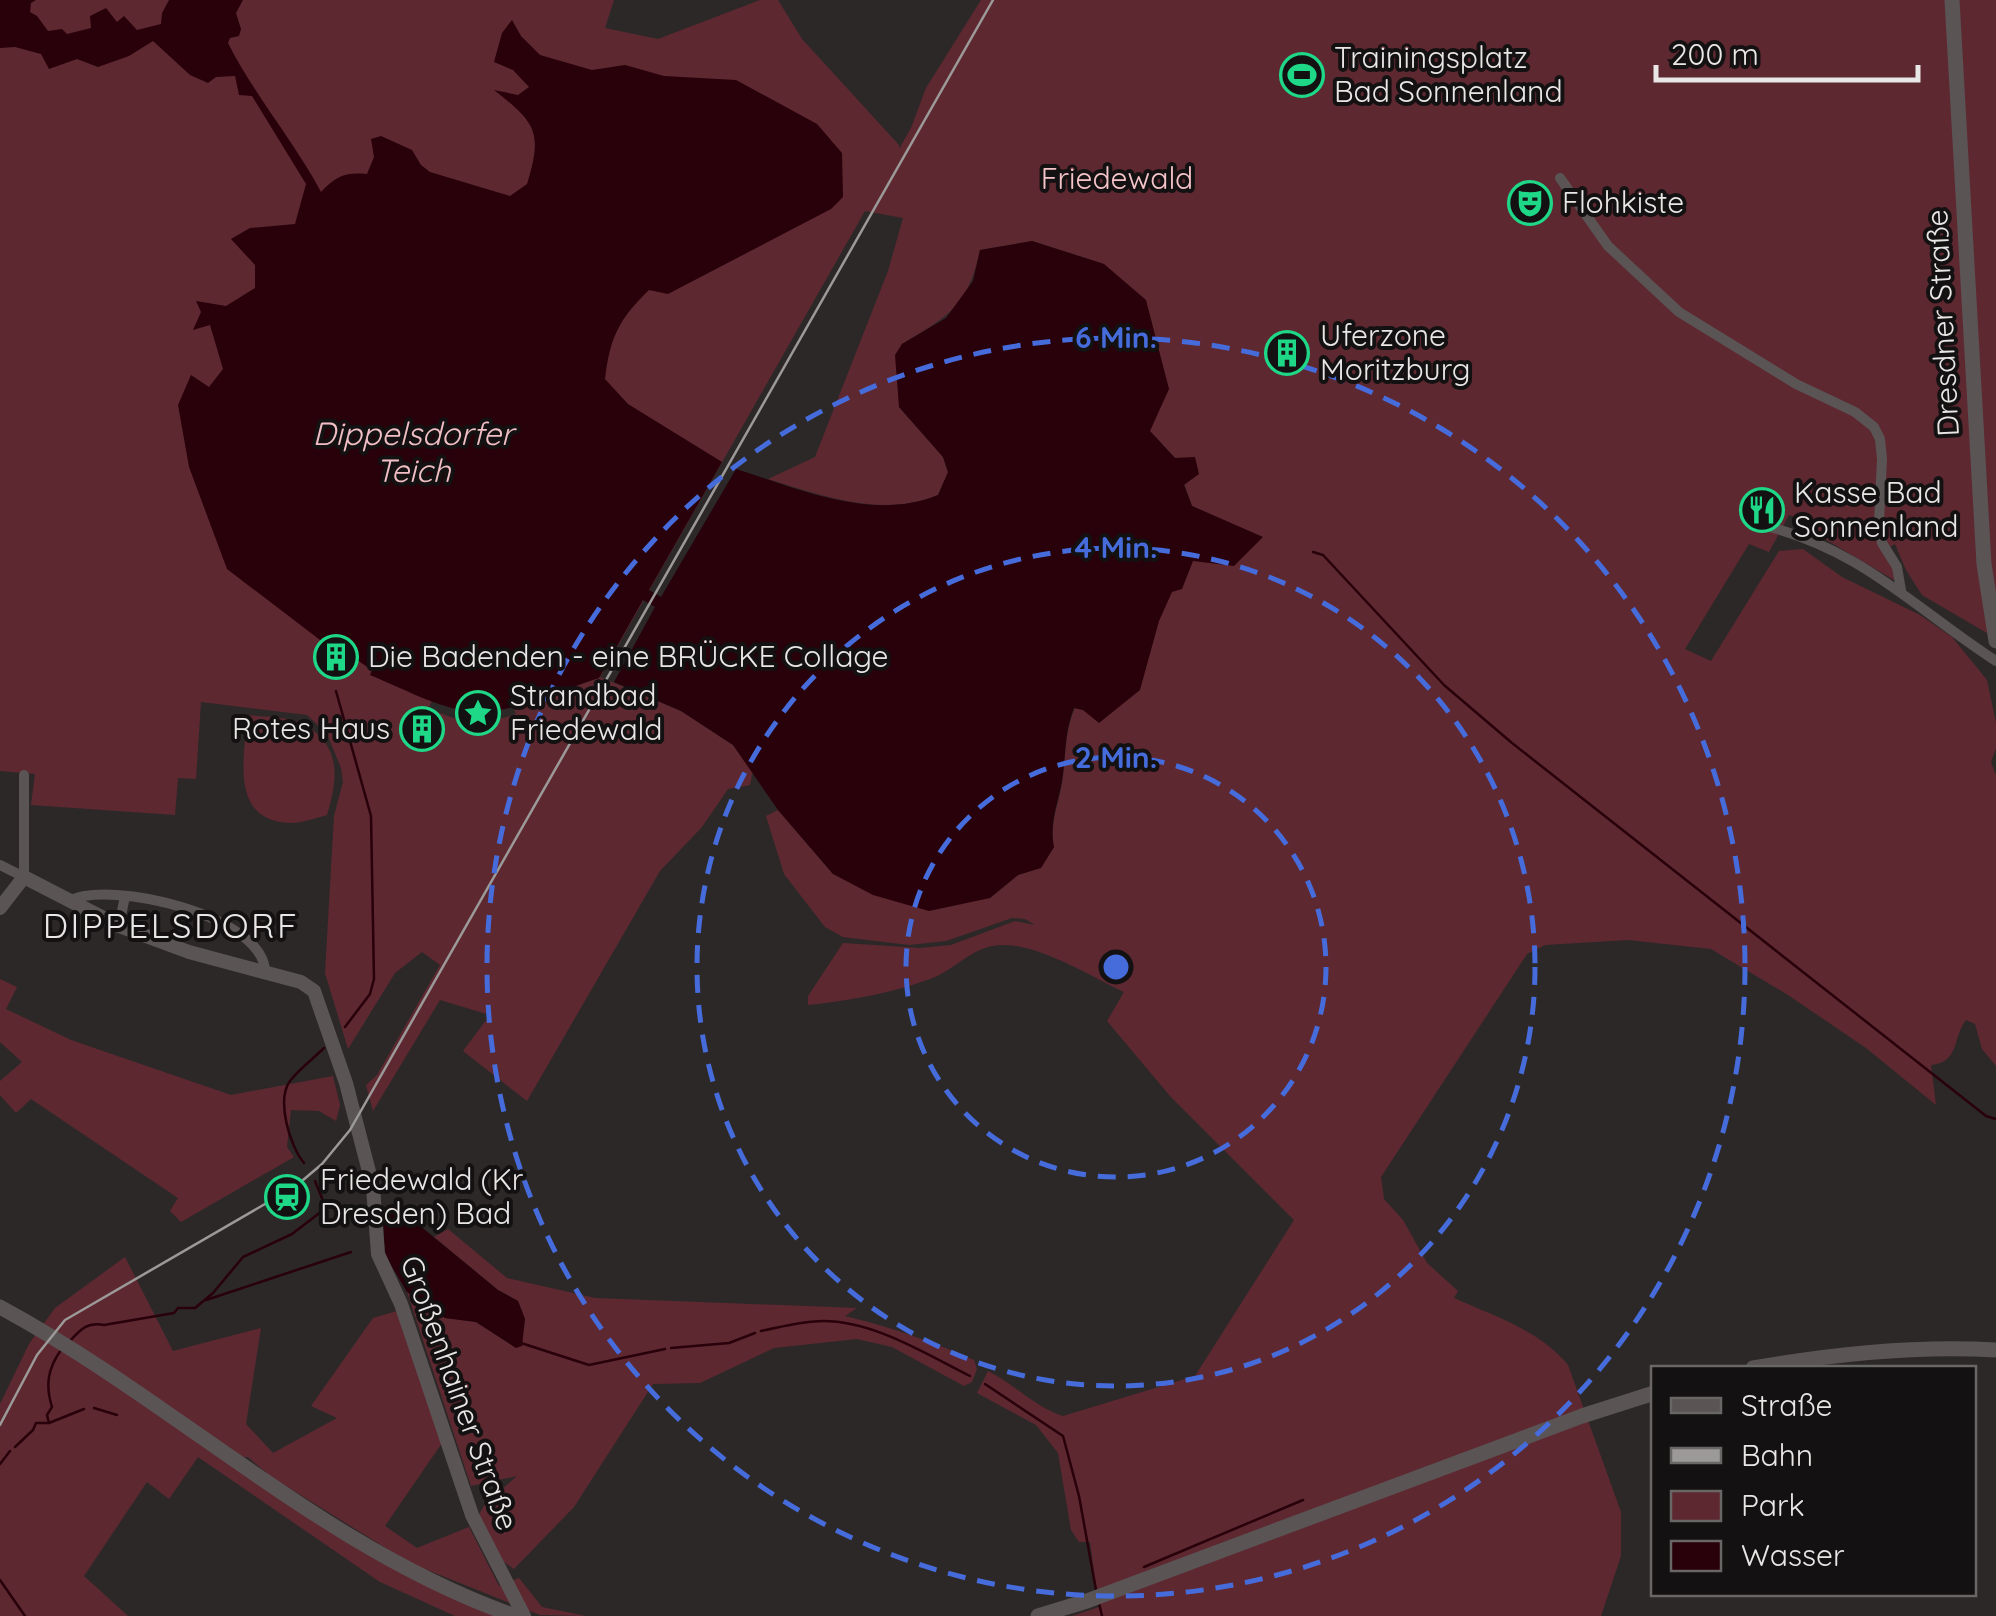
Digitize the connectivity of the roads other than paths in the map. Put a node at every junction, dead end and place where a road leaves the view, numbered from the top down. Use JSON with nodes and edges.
{"nodes":[{"id":1,"x":1952,"y":0,"type":"edge"},
{"id":2,"x":1560,"y":178,"type":"dead end"},
{"id":3,"x":1762,"y":525,"type":"dead end"},
{"id":4,"x":1902,"y":590,"type":"junction"},
{"id":5,"x":1996,"y":641,"type":"edge"},
{"id":6,"x":1996,"y":661,"type":"edge"},
{"id":7,"x":24,"y":774,"type":"dead end"},
{"id":8,"x":0,"y":865,"type":"edge"},
{"id":9,"x":24,"y":877,"type":"junction"},
{"id":10,"x":125,"y":896,"type":"junction"},
{"id":11,"x":68,"y":901,"type":"junction"},
{"id":12,"x":0,"y":908,"type":"edge"},
{"id":13,"x":118,"y":926,"type":"junction"},
{"id":14,"x":265,"y":974,"type":"junction"},
{"id":15,"x":0,"y":1307,"type":"edge"},
{"id":16,"x":1996,"y":1350,"type":"edge"},
{"id":17,"x":1766,"y":1366,"type":"edge"},
{"id":18,"x":1651,"y":1394,"type":"edge"},
{"id":19,"x":515,"y":1609,"type":"edge"},
{"id":20,"x":524,"y":1616,"type":"edge"},
{"id":21,"x":1038,"y":1616,"type":"edge"}],
"edges":[{"from":1,"to":5,"type":"main road","name":"Dresdner Straße"},
{"from":2,"to":4,"type":"street"},
{"from":3,"to":4,"type":"street"},
{"from":4,"to":6,"type":"street"},
{"from":7,"to":9,"type":"street"},
{"from":8,"to":9,"type":"street","name":"Großenhainer Straße"},
{"from":9,"to":11,"type":"street","name":"Großenhainer Straße"},
{"from":9,"to":12,"type":"street"},
{"from":10,"to":11,"type":"street"},
{"from":10,"to":13,"type":"street"},
{"from":10,"to":14,"type":"street"},
{"from":11,"to":13,"type":"street","name":"Großenhainer Straße"},
{"from":13,"to":14,"type":"street","name":"Großenhainer Straße"},
{"from":14,"to":19,"type":"street","name":"Großenhainer Straße"},
{"from":15,"to":19,"type":"main road"},
{"from":16,"to":17,"type":"main road"},
{"from":18,"to":21,"type":"main road"},
{"from":19,"to":20,"type":"street","name":"Großenhainer Straße"}]}
